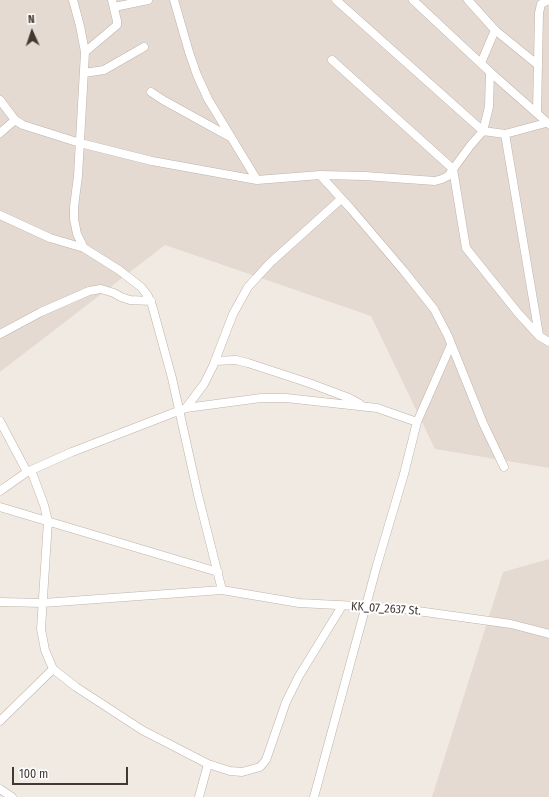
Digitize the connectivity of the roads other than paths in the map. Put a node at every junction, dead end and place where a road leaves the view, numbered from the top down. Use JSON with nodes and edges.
{"nodes":[{"id":1,"x":73,"y":0,"type":"edge"},
{"id":2,"x":148,"y":0,"type":"edge"},
{"id":3,"x":174,"y":0,"type":"edge"},
{"id":4,"x":336,"y":0,"type":"edge"},
{"id":5,"x":413,"y":0,"type":"edge"},
{"id":6,"x":468,"y":0,"type":"edge"},
{"id":7,"x":549,"y":0,"type":"edge"},
{"id":8,"x":113,"y":3,"type":"edge"},
{"id":9,"x":495,"y":30,"type":"junction"},
{"id":10,"x":144,"y":47,"type":"dead end"},
{"id":11,"x":85,"y":52,"type":"junction"},
{"id":12,"x":332,"y":60,"type":"dead end"},
{"id":13,"x":481,"y":63,"type":"junction"},
{"id":14,"x":538,"y":65,"type":"junction"},
{"id":15,"x":490,"y":72,"type":"junction"},
{"id":16,"x":84,"y":73,"type":"junction"},
{"id":17,"x":151,"y":92,"type":"dead end"},
{"id":18,"x":0,"y":100,"type":"edge"},
{"id":19,"x":537,"y":113,"type":"junction"},
{"id":20,"x":15,"y":120,"type":"junction"},
{"id":21,"x":548,"y":123,"type":"edge"},
{"id":22,"x":483,"y":131,"type":"junction"},
{"id":23,"x":0,"y":132,"type":"edge"},
{"id":24,"x":505,"y":134,"type":"junction"},
{"id":25,"x":232,"y":138,"type":"junction"},
{"id":26,"x":80,"y":143,"type":"junction"},
{"id":27,"x":454,"y":169,"type":"junction"},
{"id":28,"x":320,"y":175,"type":"junction"},
{"id":29,"x":257,"y":180,"type":"junction"},
{"id":30,"x":342,"y":199,"type":"junction"},
{"id":31,"x":0,"y":216,"type":"edge"},
{"id":32,"x":84,"y":248,"type":"junction"},
{"id":33,"x":151,"y":301,"type":"junction"},
{"id":34,"x":0,"y":334,"type":"edge"},
{"id":35,"x":539,"y":336,"type":"junction"},
{"id":36,"x":549,"y":342,"type":"edge"},
{"id":37,"x":451,"y":345,"type":"junction"},
{"id":38,"x":215,"y":361,"type":"junction"},
{"id":39,"x":364,"y":407,"type":"junction"},
{"id":40,"x":183,"y":409,"type":"junction"},
{"id":41,"x":0,"y":421,"type":"edge"},
{"id":42,"x":417,"y":422,"type":"junction"},
{"id":43,"x":504,"y":467,"type":"dead end"},
{"id":44,"x":29,"y":471,"type":"junction"},
{"id":45,"x":0,"y":491,"type":"edge"},
{"id":46,"x":0,"y":507,"type":"edge"},
{"id":47,"x":48,"y":521,"type":"junction"},
{"id":48,"x":218,"y":572,"type":"junction"},
{"id":49,"x":222,"y":590,"type":"junction"},
{"id":50,"x":0,"y":602,"type":"edge"},
{"id":51,"x":43,"y":603,"type":"junction"},
{"id":52,"x":342,"y":606,"type":"junction"},
{"id":53,"x":367,"y":607,"type":"junction"},
{"id":54,"x":549,"y":634,"type":"edge"},
{"id":55,"x":54,"y":669,"type":"junction"},
{"id":56,"x":0,"y":721,"type":"edge"},
{"id":57,"x":208,"y":764,"type":"junction"},
{"id":58,"x":0,"y":789,"type":"edge"},
{"id":59,"x":12,"y":797,"type":"edge"},
{"id":60,"x":199,"y":797,"type":"edge"},
{"id":61,"x":314,"y":797,"type":"edge"}],
"edges":[{"from":1,"to":11,"type":"street"},
{"from":2,"to":8,"type":"street"},
{"from":3,"to":25,"type":"street"},
{"from":4,"to":22,"type":"street"},
{"from":5,"to":13,"type":"street"},
{"from":6,"to":9,"type":"street"},
{"from":7,"to":14,"type":"street"},
{"from":8,"to":11,"type":"street"},
{"from":9,"to":13,"type":"street"},
{"from":9,"to":14,"type":"street"},
{"from":10,"to":16,"type":"street"},
{"from":11,"to":16,"type":"street"},
{"from":12,"to":27,"type":"street"},
{"from":13,"to":15,"type":"street"},
{"from":14,"to":19,"type":"street"},
{"from":15,"to":19,"type":"street"},
{"from":15,"to":22,"type":"street"},
{"from":16,"to":26,"type":"street"},
{"from":17,"to":25,"type":"street"},
{"from":18,"to":20,"type":"street"},
{"from":19,"to":21,"type":"street"},
{"from":20,"to":23,"type":"street"},
{"from":20,"to":26,"type":"street"},
{"from":21,"to":24,"type":"street"},
{"from":22,"to":24,"type":"street"},
{"from":22,"to":27,"type":"street"},
{"from":24,"to":35,"type":"street"},
{"from":25,"to":29,"type":"street"},
{"from":26,"to":29,"type":"street"},
{"from":26,"to":32,"type":"street"},
{"from":27,"to":28,"type":"street"},
{"from":27,"to":35,"type":"street"},
{"from":28,"to":29,"type":"street"},
{"from":28,"to":30,"type":"street"},
{"from":30,"to":37,"type":"street"},
{"from":30,"to":38,"type":"street"},
{"from":31,"to":32,"type":"street"},
{"from":32,"to":33,"type":"street"},
{"from":33,"to":34,"type":"street"},
{"from":33,"to":40,"type":"street"},
{"from":35,"to":36,"type":"street"},
{"from":37,"to":42,"type":"street"},
{"from":37,"to":43,"type":"street"},
{"from":38,"to":39,"type":"street"},
{"from":38,"to":40,"type":"street"},
{"from":39,"to":40,"type":"street"},
{"from":39,"to":42,"type":"street"},
{"from":40,"to":44,"type":"street"},
{"from":40,"to":48,"type":"street"},
{"from":41,"to":44,"type":"street"},
{"from":42,"to":53,"type":"street"},
{"from":44,"to":45,"type":"street"},
{"from":44,"to":47,"type":"street"},
{"from":46,"to":47,"type":"street"},
{"from":47,"to":48,"type":"street"},
{"from":47,"to":51,"type":"street"},
{"from":48,"to":49,"type":"street"},
{"from":49,"to":51,"type":"street","name":"KK_07_2637 St."},
{"from":49,"to":52,"type":"street","name":"KK_07_2637 St."},
{"from":50,"to":51,"type":"street","name":"KK_07_2637 St."},
{"from":51,"to":55,"type":"street"},
{"from":52,"to":53,"type":"street","name":"KK_07_2637 St."},
{"from":52,"to":57,"type":"street"},
{"from":53,"to":54,"type":"street","name":"KK_07_2637 St."},
{"from":53,"to":61,"type":"street"},
{"from":55,"to":56,"type":"street"},
{"from":55,"to":57,"type":"street"},
{"from":57,"to":60,"type":"street"},
{"from":58,"to":59,"type":"street"}]}
